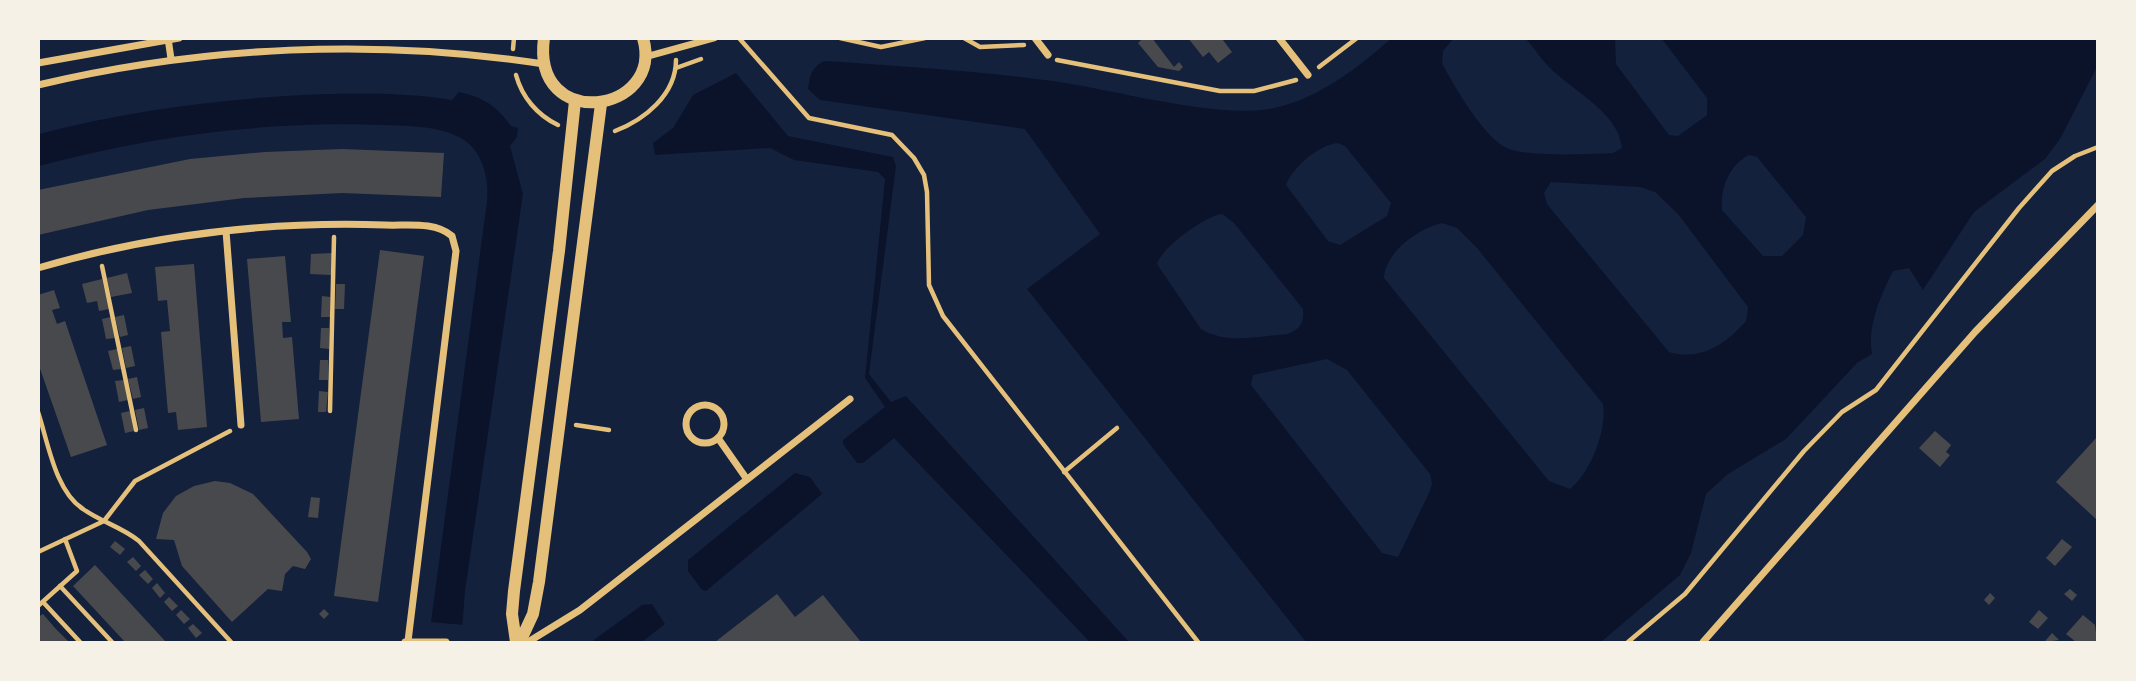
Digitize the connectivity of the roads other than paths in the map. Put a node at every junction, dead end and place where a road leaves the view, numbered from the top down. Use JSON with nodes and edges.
{"nodes":[{"id":1,"x":178,"y":38,"type":"edge"},
{"id":2,"x":544,"y":38,"type":"edge"},
{"id":3,"x":643,"y":38,"type":"edge"},
{"id":4,"x":714,"y":38,"type":"edge"},
{"id":5,"x":1035,"y":38,"type":"edge"},
{"id":6,"x":1279,"y":38,"type":"edge"},
{"id":7,"x":168,"y":39,"type":"edge"},
{"id":8,"x":1048,"y":55,"type":"road end"},
{"id":9,"x":645,"y":57,"type":"junction"},
{"id":10,"x":172,"y":59,"type":"junction"},
{"id":11,"x":38,"y":63,"type":"edge"},
{"id":12,"x":544,"y":64,"type":"junction"},
{"id":13,"x":1308,"y":75,"type":"road end"},
{"id":14,"x":38,"y":85,"type":"edge"},
{"id":15,"x":575,"y":101,"type":"junction"},
{"id":16,"x":601,"y":104,"type":"junction"},
{"id":17,"x":2098,"y":205,"type":"edge"},
{"id":18,"x":226,"y":231,"type":"junction"},
{"id":19,"x":38,"y":268,"type":"edge"},
{"id":20,"x":850,"y":399,"type":"dead end"},
{"id":21,"x":241,"y":425,"type":"road end"},
{"id":22,"x":718,"y":438,"type":"junction"},
{"id":23,"x":746,"y":478,"type":"junction"},
{"id":24,"x":427,"y":641,"type":"edge"},
{"id":25,"x":406,"y":642,"type":"edge"},
{"id":26,"x":446,"y":642,"type":"edge"},
{"id":27,"x":518,"y":642,"type":"edge"},
{"id":28,"x":528,"y":642,"type":"edge"},
{"id":29,"x":1703,"y":642,"type":"edge"}],
"edges":[{"from":1,"to":7,"type":"street"},
{"from":2,"to":12,"type":"street"},
{"from":3,"to":9,"type":"street"},
{"from":4,"to":9,"type":"street"},
{"from":5,"to":8,"type":"street"},
{"from":6,"to":13,"type":"street"},
{"from":7,"to":10,"type":"street"},
{"from":7,"to":11,"type":"street"},
{"from":9,"to":16,"type":"street"},
{"from":10,"to":12,"type":"street"},
{"from":10,"to":14,"type":"street"},
{"from":12,"to":15,"type":"street"},
{"from":15,"to":16,"type":"street"},
{"from":15,"to":27,"type":"street"},
{"from":16,"to":27,"type":"street"},
{"from":17,"to":29,"type":"street"},
{"from":18,"to":19,"type":"street"},
{"from":18,"to":21,"type":"street"},
{"from":18,"to":25,"type":"street"},
{"from":20,"to":23,"type":"street"},
{"from":22,"to":22,"type":"street"},
{"from":22,"to":23,"type":"street"},
{"from":23,"to":28,"type":"street"},
{"from":24,"to":25,"type":"street"},
{"from":24,"to":26,"type":"street"}]}
